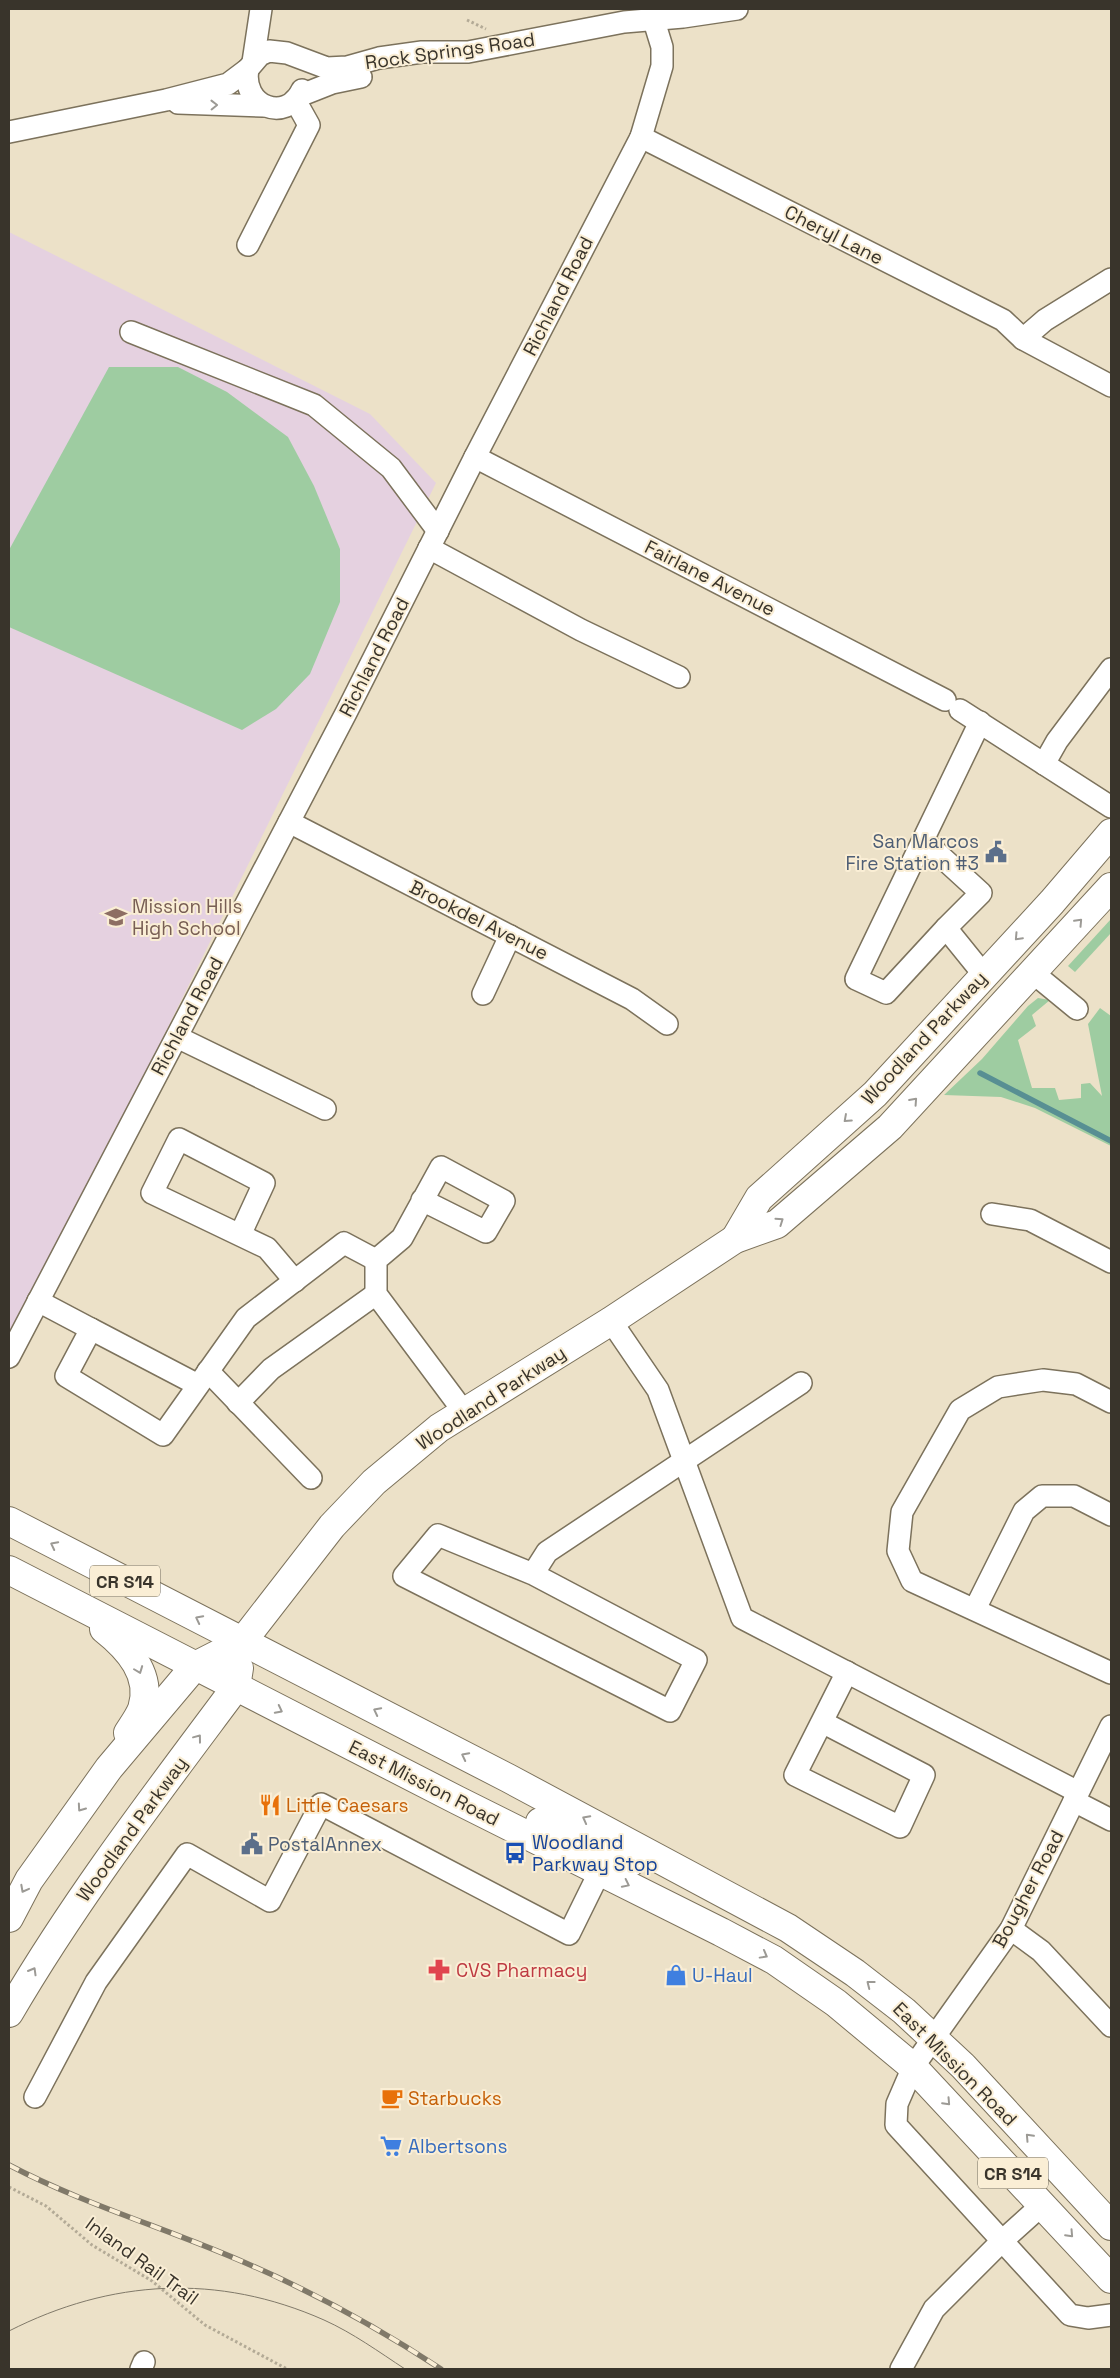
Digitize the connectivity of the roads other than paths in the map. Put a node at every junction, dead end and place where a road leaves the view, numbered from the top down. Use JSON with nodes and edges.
{"nodes":[{"id":1,"x":262,"y":9,"type":"edge"},
{"id":2,"x":672,"y":9,"type":"edge"},
{"id":3,"x":737,"y":9,"type":"edge"},
{"id":4,"x":654,"y":20,"type":"junction"},
{"id":5,"x":468,"y":52,"type":"junction"},
{"id":6,"x":289,"y":54,"type":"junction"},
{"id":7,"x":250,"y":65,"type":"junction"},
{"id":8,"x":297,"y":98,"type":"junction"},
{"id":9,"x":166,"y":100,"type":"junction"},
{"id":10,"x":263,"y":106,"type":"junction"},
{"id":11,"x":9,"y":132,"type":"edge"},
{"id":12,"x":641,"y":137,"type":"junction"},
{"id":13,"x":248,"y":245,"type":"dead end"},
{"id":14,"x":1111,"y":279,"type":"edge"},
{"id":15,"x":131,"y":332,"type":"dead end"},
{"id":16,"x":1023,"y":339,"type":"junction"},
{"id":17,"x":1111,"y":386,"type":"edge"},
{"id":18,"x":475,"y":457,"type":"junction"},
{"id":19,"x":433,"y":539,"type":"junction"},
{"id":20,"x":1111,"y":668,"type":"edge"},
{"id":21,"x":679,"y":677,"type":"dead end"},
{"id":22,"x":980,"y":722,"type":"junction"},
{"id":23,"x":1044,"y":764,"type":"junction"},
{"id":24,"x":1111,"y":807,"type":"edge"},
{"id":25,"x":289,"y":822,"type":"junction"},
{"id":26,"x":1111,"y":833,"type":"edge"},
{"id":27,"x":923,"y":840,"type":"junction"},
{"id":28,"x":1111,"y":887,"type":"edge"},
{"id":29,"x":946,"y":928,"type":"junction"},
{"id":30,"x":510,"y":936,"type":"junction"},
{"id":31,"x":1032,"y":972,"type":"junction"},
{"id":32,"x":984,"y":975,"type":"junction"},
{"id":33,"x":483,"y":994,"type":"dead end"},
{"id":34,"x":1077,"y":1009,"type":"dead end"},
{"id":35,"x":667,"y":1024,"type":"dead end"},
{"id":36,"x":176,"y":1037,"type":"junction"},
{"id":37,"x":325,"y":1109,"type":"dead end"},
{"id":38,"x":422,"y":1200,"type":"dead end"},
{"id":39,"x":992,"y":1214,"type":"dead end"},
{"id":40,"x":240,"y":1235,"type":"junction"},
{"id":41,"x":735,"y":1239,"type":"junction"},
{"id":42,"x":376,"y":1260,"type":"junction"},
{"id":43,"x":1111,"y":1262,"type":"edge"},
{"id":44,"x":295,"y":1281,"type":"junction"},
{"id":45,"x":376,"y":1294,"type":"junction"},
{"id":46,"x":38,"y":1302,"type":"junction"},
{"id":47,"x":611,"y":1321,"type":"junction"},
{"id":48,"x":92,"y":1329,"type":"junction"},
{"id":49,"x":9,"y":1357,"type":"edge"},
{"id":50,"x":203,"y":1378,"type":"junction"},
{"id":51,"x":801,"y":1383,"type":"dead end"},
{"id":52,"x":1111,"y":1402,"type":"edge"},
{"id":53,"x":238,"y":1403,"type":"junction"},
{"id":54,"x":464,"y":1412,"type":"junction"},
{"id":55,"x":684,"y":1460,"type":"junction"},
{"id":56,"x":311,"y":1478,"type":"dead end"},
{"id":57,"x":1111,"y":1515,"type":"edge"},
{"id":58,"x":9,"y":1521,"type":"edge"},
{"id":59,"x":9,"y":1570,"type":"edge"},
{"id":60,"x":533,"y":1574,"type":"junction"},
{"id":61,"x":68,"y":1600,"type":"junction"},
{"id":62,"x":975,"y":1609,"type":"junction"},
{"id":63,"x":242,"y":1642,"type":"junction"},
{"id":64,"x":195,"y":1666,"type":"junction"},
{"id":65,"x":847,"y":1672,"type":"junction"},
{"id":66,"x":1111,"y":1673,"type":"edge"},
{"id":67,"x":236,"y":1687,"type":"junction"},
{"id":68,"x":822,"y":1722,"type":"junction"},
{"id":69,"x":1111,"y":1726,"type":"edge"},
{"id":70,"x":109,"y":1768,"type":"junction"},
{"id":71,"x":1076,"y":1797,"type":"junction"},
{"id":72,"x":457,"y":1800,"type":"junction"},
{"id":73,"x":1111,"y":1820,"type":"edge"},
{"id":74,"x":600,"y":1871,"type":"junction"},
{"id":75,"x":722,"y":1892,"type":"junction"},
{"id":76,"x":9,"y":1918,"type":"edge"},
{"id":77,"x":1011,"y":1929,"type":"junction"},
{"id":78,"x":9,"y":2013,"type":"edge"},
{"id":79,"x":1111,"y":2026,"type":"edge"},
{"id":80,"x":934,"y":2038,"type":"junction"},
{"id":81,"x":913,"y":2067,"type":"junction"},
{"id":82,"x":35,"y":2097,"type":"dead end"},
{"id":83,"x":1042,"y":2205,"type":"junction"},
{"id":84,"x":1111,"y":2226,"type":"edge"},
{"id":85,"x":1002,"y":2241,"type":"junction"},
{"id":86,"x":1111,"y":2279,"type":"edge"},
{"id":87,"x":1111,"y":2315,"type":"edge"},
{"id":88,"x":901,"y":2369,"type":"edge"}],
"edges":[{"from":1,"to":6,"type":"street"},
{"from":1,"to":7,"type":"street"},
{"from":2,"to":4,"type":"street","name":"Rock Springs Road"},
{"from":3,"to":4,"type":"street"},
{"from":4,"to":5,"type":"street","name":"Rock Springs Road"},
{"from":4,"to":12,"type":"street","name":"Richland Road"},
{"from":5,"to":6,"type":"street","name":"Rock Springs Road"},
{"from":5,"to":8,"type":"street"},
{"from":6,"to":7,"type":"street","name":"Rock Springs Road"},
{"from":6,"to":8,"type":"street"},
{"from":7,"to":9,"type":"street","name":"Rock Springs Road"},
{"from":7,"to":10,"type":"street"},
{"from":8,"to":10,"type":"street"},
{"from":8,"to":13,"type":"street"},
{"from":9,"to":10,"type":"street","name":"Rock Springs Road","one_way":true},
{"from":9,"to":11,"type":"street","name":"Rock Springs Road"},
{"from":12,"to":16,"type":"street","name":"Cheryl Lane"},
{"from":12,"to":18,"type":"street","name":"Richland Road"},
{"from":14,"to":16,"type":"street"},
{"from":15,"to":19,"type":"street"},
{"from":16,"to":17,"type":"street","name":"Cheryl Lane"},
{"from":18,"to":19,"type":"street","name":"Richland Road"},
{"from":18,"to":22,"type":"street","name":"Fairlane Avenue"},
{"from":19,"to":21,"type":"street"},
{"from":19,"to":25,"type":"street","name":"Richland Road"},
{"from":20,"to":23,"type":"street"},
{"from":22,"to":23,"type":"street","name":"Fairlane Avenue"},
{"from":22,"to":27,"type":"street"},
{"from":23,"to":24,"type":"street","name":"Fairlane Avenue"},
{"from":25,"to":30,"type":"street","name":"Brookdel Avenue"},
{"from":25,"to":36,"type":"street","name":"Richland Road"},
{"from":26,"to":32,"type":"main road","name":"Woodland Parkway","one_way":true},
{"from":27,"to":29,"type":"street"},
{"from":27,"to":29,"type":"street"},
{"from":31,"to":28,"type":"main road","name":"Woodland Parkway","one_way":true},
{"from":29,"to":32,"type":"street"},
{"from":30,"to":33,"type":"street"},
{"from":30,"to":35,"type":"street","name":"Brookdel Avenue"},
{"from":31,"to":34,"type":"street"},
{"from":41,"to":31,"type":"main road","name":"Woodland Parkway","one_way":true},
{"from":32,"to":41,"type":"main road","name":"Woodland Parkway","one_way":true},
{"from":36,"to":37,"type":"street"},
{"from":36,"to":46,"type":"street","name":"Richland Road"},
{"from":38,"to":42,"type":"street"},
{"from":39,"to":43,"type":"street"},
{"from":40,"to":40,"type":"street"},
{"from":40,"to":44,"type":"street"},
{"from":41,"to":47,"type":"main road","name":"Woodland Parkway"},
{"from":42,"to":44,"type":"street"},
{"from":42,"to":45,"type":"street"},
{"from":44,"to":50,"type":"street"},
{"from":45,"to":53,"type":"street"},
{"from":45,"to":54,"type":"street"},
{"from":46,"to":48,"type":"street"},
{"from":46,"to":49,"type":"street","name":"Richland Road"},
{"from":47,"to":54,"type":"main road","name":"Woodland Parkway"},
{"from":47,"to":55,"type":"street"},
{"from":48,"to":50,"type":"street"},
{"from":48,"to":50,"type":"street"},
{"from":50,"to":53,"type":"street"},
{"from":51,"to":55,"type":"street"},
{"from":52,"to":62,"type":"street"},
{"from":53,"to":56,"type":"street"},
{"from":54,"to":63,"type":"main road","name":"Woodland Parkway"},
{"from":55,"to":60,"type":"street"},
{"from":55,"to":65,"type":"street"},
{"from":57,"to":62,"type":"street"},
{"from":63,"to":58,"type":"main road","name":"East Mission Road","number":"CR S14","one_way":true},
{"from":59,"to":61,"type":"main road","name":"East Mission Road","number":"CR S14"},
{"from":60,"to":60,"type":"street"},
{"from":61,"to":64,"type":"main road","name":"East Mission Road","number":"CR S14"},
{"from":61,"to":70,"type":"main road","one_way":true},
{"from":62,"to":66,"type":"street"},
{"from":63,"to":64,"type":"main road","name":"Woodland Parkway"},
{"from":63,"to":67,"type":"main road","name":"Woodland Parkway"},
{"from":75,"to":63,"type":"main road","name":"East Mission Road","number":"CR S14","one_way":true},
{"from":64,"to":67,"type":"main road","name":"East Mission Road","number":"CR S14"},
{"from":64,"to":70,"type":"main road","name":"Woodland Parkway"},
{"from":65,"to":68,"type":"street"},
{"from":65,"to":71,"type":"street"},
{"from":67,"to":72,"type":"main road","name":"East Mission Road","number":"CR S14","one_way":true},
{"from":78,"to":67,"type":"main road","name":"Woodland Parkway","one_way":true},
{"from":68,"to":68,"type":"street"},
{"from":69,"to":71,"type":"street","name":"Bougher Road"},
{"from":70,"to":76,"type":"main road","name":"Woodland Parkway","one_way":true},
{"from":71,"to":73,"type":"street"},
{"from":71,"to":77,"type":"street","name":"Bougher Road"},
{"from":72,"to":74,"type":"main road","name":"East Mission Road","number":"CR S14"},
{"from":72,"to":75,"type":"main road"},
{"from":74,"to":81,"type":"main road","name":"East Mission Road","number":"CR S14","one_way":true},
{"from":74,"to":82,"type":"street"},
{"from":80,"to":75,"type":"main road","name":"East Mission Road","number":"CR S14","one_way":true},
{"from":77,"to":79,"type":"street"},
{"from":77,"to":80,"type":"street","name":"Bougher Road"},
{"from":80,"to":81,"type":"street","name":"Bougher Road"},
{"from":84,"to":80,"type":"main road","name":"East Mission Road","number":"CR S14","one_way":true},
{"from":81,"to":83,"type":"main road","name":"East Mission Road","number":"CR S14","one_way":true},
{"from":81,"to":85,"type":"street","name":"Bougher Road"},
{"from":83,"to":85,"type":"street"},
{"from":83,"to":86,"type":"main road","name":"East Mission Road","number":"CR S14","one_way":true},
{"from":85,"to":87,"type":"street","name":"Bougher Road"},
{"from":85,"to":88,"type":"street"}]}
